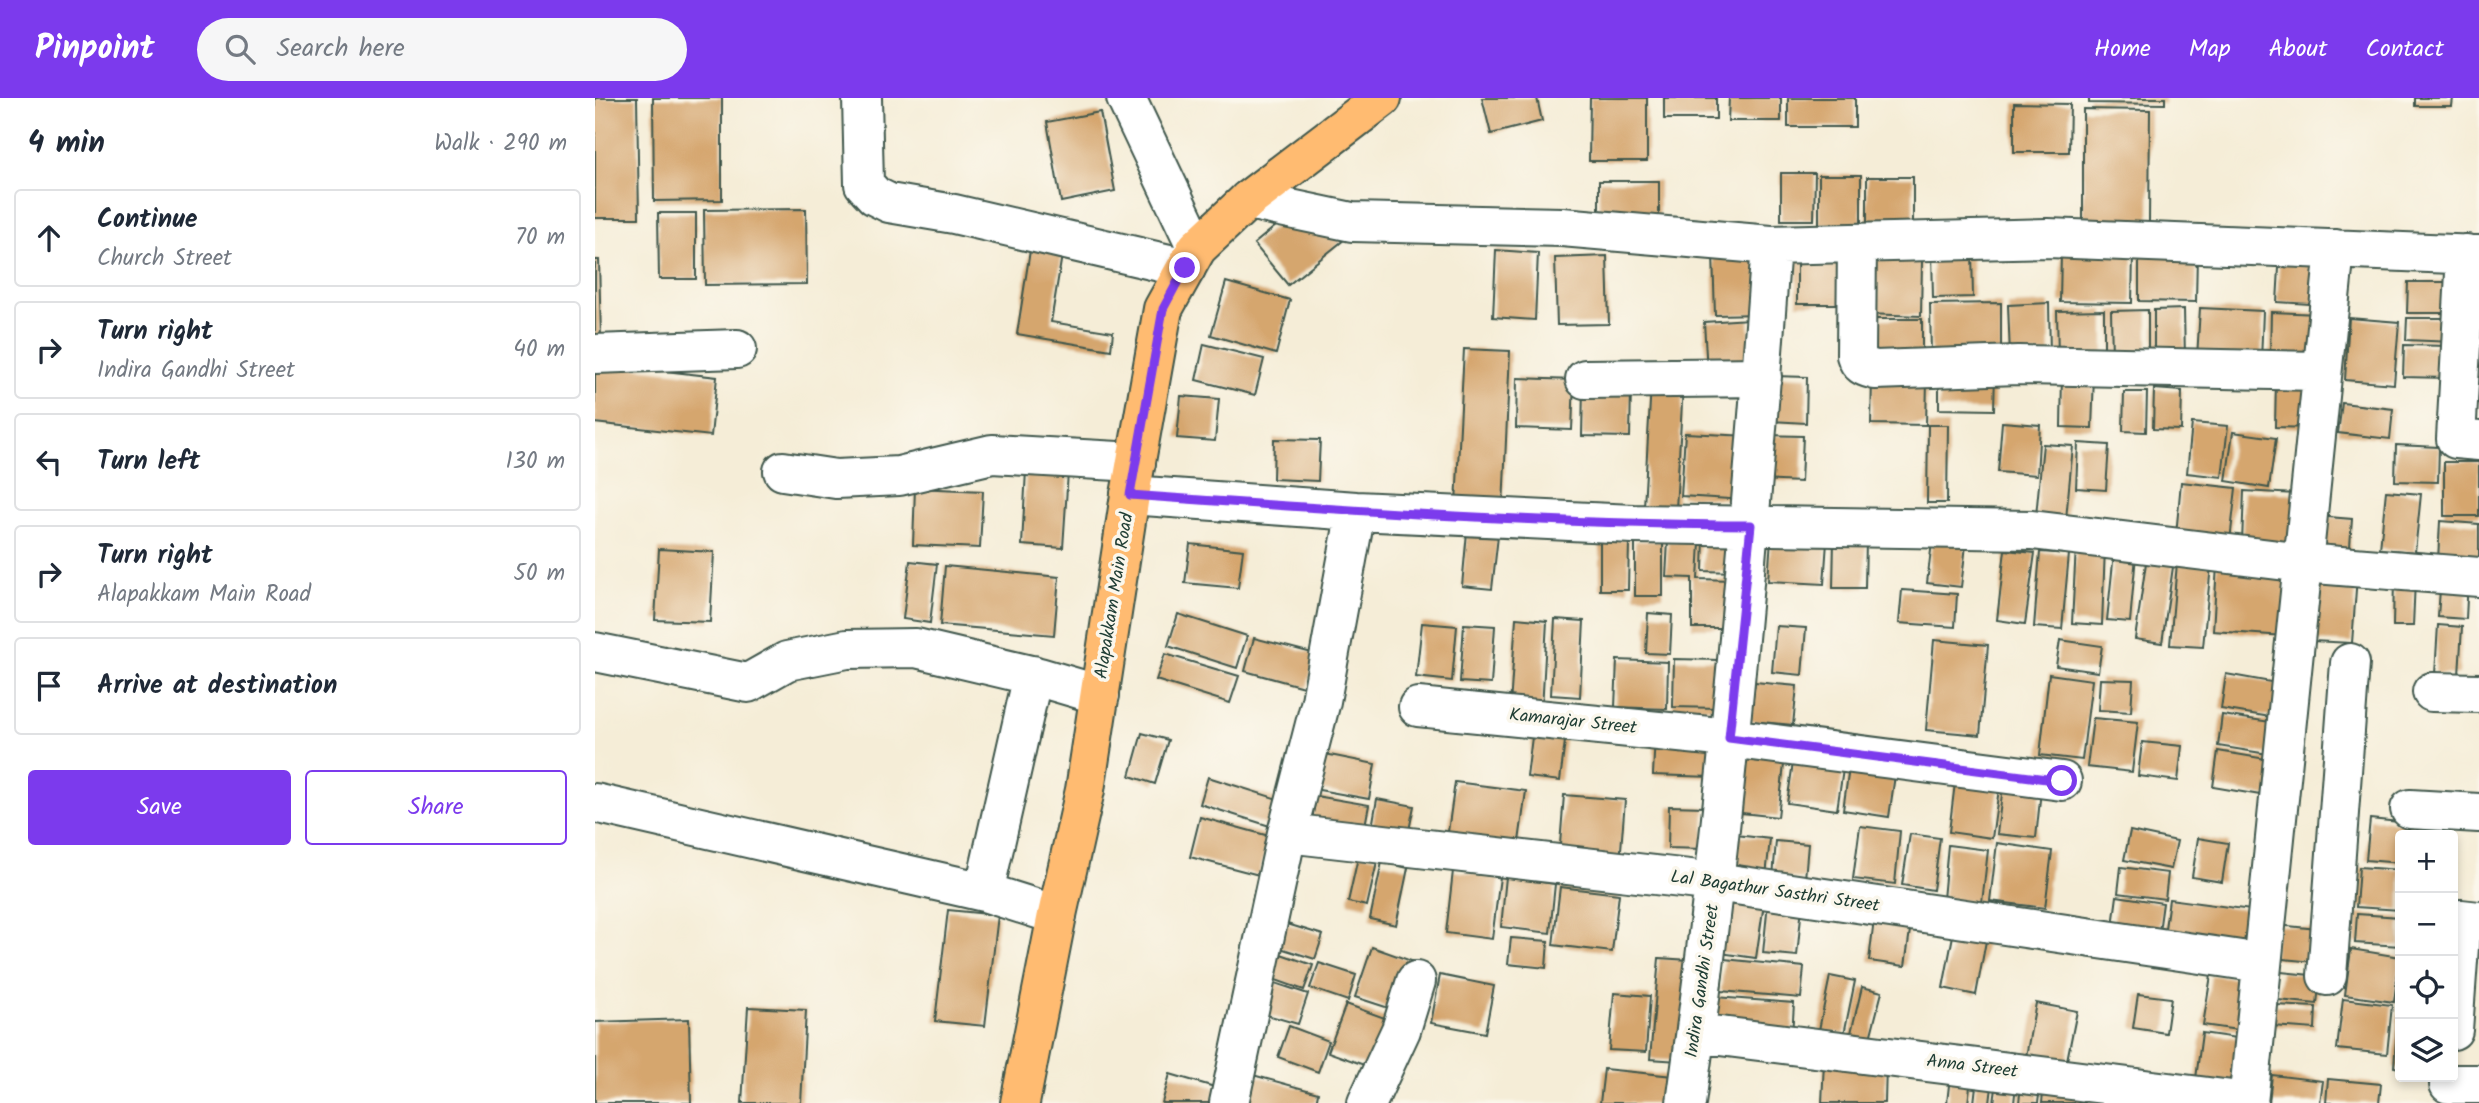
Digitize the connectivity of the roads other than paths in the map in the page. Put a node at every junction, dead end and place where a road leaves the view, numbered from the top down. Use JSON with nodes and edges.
{"nodes":[{"id":1,"x":862,"y":98,"type":"edge"},
{"id":2,"x":1126,"y":98,"type":"edge"},
{"id":3,"x":1382,"y":98,"type":"edge"},
{"id":4,"x":1248,"y":200,"type":"junction"},
{"id":5,"x":1857,"y":243,"type":"junction"},
{"id":6,"x":1771,"y":245,"type":"junction"},
{"id":7,"x":2335,"y":249,"type":"junction"},
{"id":8,"x":2472,"y":254,"type":"edge"},
{"id":9,"x":1191,"y":258,"type":"junction"},
{"id":10,"x":737,"y":349,"type":"dead end"},
{"id":11,"x":595,"y":354,"type":"edge"},
{"id":12,"x":2322,"y":371,"type":"junction"},
{"id":13,"x":1762,"y":377,"type":"junction"},
{"id":14,"x":1584,"y":379,"type":"dead end"},
{"id":15,"x":2479,"y":441,"type":"edge"},
{"id":16,"x":783,"y":471,"type":"dead end"},
{"id":17,"x":1133,"y":478,"type":"junction"},
{"id":18,"x":1356,"y":511,"type":"junction"},
{"id":19,"x":1751,"y":525,"type":"junction"},
{"id":20,"x":2303,"y":563,"type":"junction"},
{"id":21,"x":2479,"y":577,"type":"edge"},
{"id":22,"x":595,"y":652,"type":"edge"},
{"id":23,"x":2350,"y":663,"type":"dead end"},
{"id":24,"x":1033,"y":675,"type":"junction"},
{"id":25,"x":2433,"y":692,"type":"dead end"},
{"id":26,"x":2479,"y":693,"type":"edge"},
{"id":27,"x":1100,"y":695,"type":"junction"},
{"id":28,"x":1417,"y":707,"type":"dead end"},
{"id":29,"x":1729,"y":738,"type":"junction"},
{"id":30,"x":2062,"y":781,"type":"dead end"},
{"id":31,"x":595,"y":803,"type":"edge"},
{"id":32,"x":2279,"y":807,"type":"junction"},
{"id":33,"x":2410,"y":809,"type":"dead end"},
{"id":34,"x":2479,"y":813,"type":"edge"},
{"id":35,"x":2339,"y":814,"type":"junction"},
{"id":36,"x":1287,"y":833,"type":"junction"},
{"id":37,"x":1716,"y":882,"type":"junction"},
{"id":38,"x":983,"y":892,"type":"junction"},
{"id":39,"x":1057,"y":915,"type":"junction"},
{"id":40,"x":2479,"y":921,"type":"edge"},
{"id":41,"x":2261,"y":963,"type":"junction"},
{"id":42,"x":2327,"y":976,"type":"dead end"},
{"id":43,"x":1416,"y":981,"type":"dead end"},
{"id":44,"x":2454,"y":1019,"type":"edge"},
{"id":45,"x":1696,"y":1032,"type":"junction"},
{"id":46,"x":1020,"y":1103,"type":"edge"},
{"id":47,"x":1229,"y":1103,"type":"edge"},
{"id":48,"x":1367,"y":1103,"type":"edge"},
{"id":49,"x":1686,"y":1103,"type":"edge"},
{"id":50,"x":2248,"y":1103,"type":"edge"}],
"edges":[{"from":1,"to":9,"type":"street"},
{"from":2,"to":9,"type":"street"},
{"from":3,"to":4,"type":"main road","name":"Alapakkam Main Road"},
{"from":4,"to":6,"type":"street"},
{"from":4,"to":9,"type":"main road","name":"Alapakkam Main Road"},
{"from":5,"to":6,"type":"street"},
{"from":5,"to":7,"type":"street"},
{"from":5,"to":12,"type":"street"},
{"from":6,"to":13,"type":"street","name":"Indira Gandhi Street"},
{"from":7,"to":8,"type":"street"},
{"from":7,"to":12,"type":"street"},
{"from":8,"to":15,"type":"street"},
{"from":9,"to":17,"type":"main road","name":"Alapakkam Main Road"},
{"from":10,"to":11,"type":"street"},
{"from":12,"to":20,"type":"street"},
{"from":13,"to":14,"type":"street"},
{"from":13,"to":19,"type":"street","name":"Indira Gandhi Street"},
{"from":16,"to":17,"type":"street"},
{"from":17,"to":18,"type":"street"},
{"from":17,"to":27,"type":"main road","name":"Alapakkam Main Road"},
{"from":18,"to":19,"type":"street"},
{"from":18,"to":36,"type":"street"},
{"from":19,"to":20,"type":"street"},
{"from":19,"to":29,"type":"street","name":"Indira Gandhi Street"},
{"from":20,"to":21,"type":"street"},
{"from":20,"to":32,"type":"street"},
{"from":22,"to":24,"type":"street"},
{"from":23,"to":35,"type":"street"},
{"from":24,"to":27,"type":"street"},
{"from":24,"to":38,"type":"street"},
{"from":25,"to":26,"type":"street"},
{"from":27,"to":39,"type":"main road","name":"Alapakkam Main Road"},
{"from":28,"to":29,"type":"street","name":"Kamarajar Street"},
{"from":29,"to":30,"type":"street","name":"Kamarajar Street"},
{"from":29,"to":37,"type":"street","name":"Indira Gandhi Street"},
{"from":31,"to":38,"type":"street"},
{"from":32,"to":35,"type":"street"},
{"from":32,"to":41,"type":"street"},
{"from":33,"to":34,"type":"street"},
{"from":35,"to":42,"type":"street"},
{"from":36,"to":37,"type":"street","name":"Lal Bagathur Sasthri Street"},
{"from":36,"to":47,"type":"street"},
{"from":37,"to":41,"type":"street","name":"Lal Bagathur Sasthri Street"},
{"from":37,"to":45,"type":"street","name":"Indira Gandhi Street"},
{"from":38,"to":39,"type":"street"},
{"from":39,"to":46,"type":"main road","name":"Alapakkam Main Road"},
{"from":40,"to":44,"type":"street"},
{"from":41,"to":50,"type":"street"},
{"from":43,"to":48,"type":"street"},
{"from":45,"to":49,"type":"street","name":"Indira Gandhi Street"},
{"from":45,"to":50,"type":"street","name":"Anna Street"}]}
